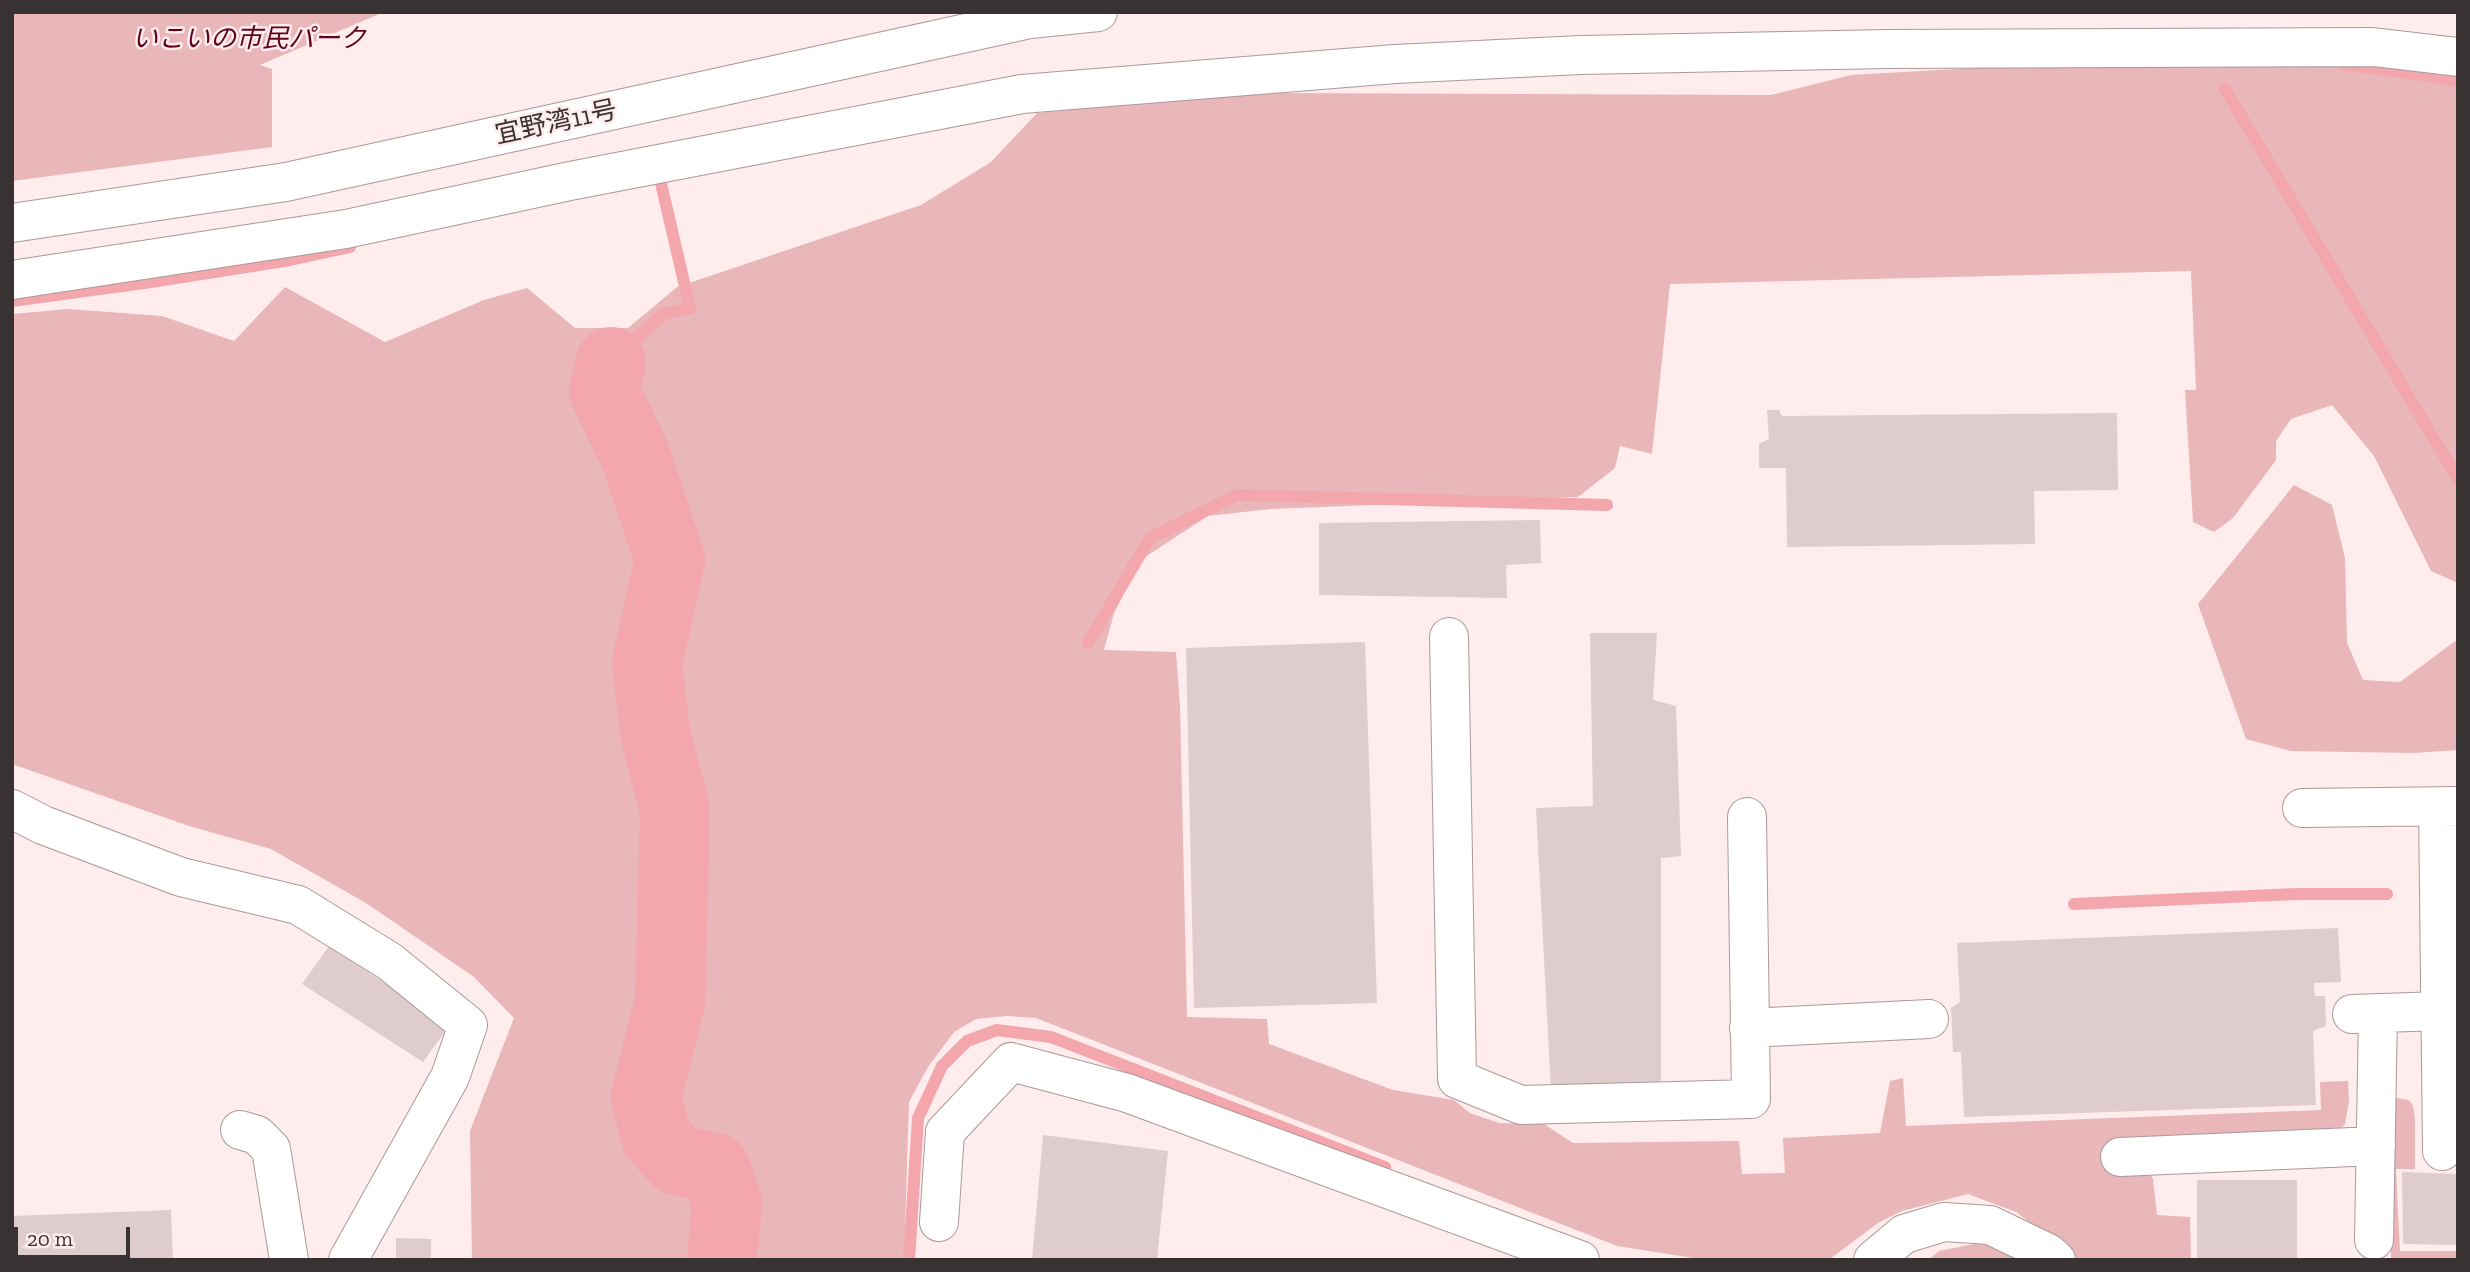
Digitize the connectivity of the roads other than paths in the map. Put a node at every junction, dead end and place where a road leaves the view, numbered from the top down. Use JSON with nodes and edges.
{"nodes":[{"id":1,"x":1098,"y":12,"type":"edge"},
{"id":2,"x":2458,"y":57,"type":"edge"},
{"id":3,"x":12,"y":223,"type":"edge"},
{"id":4,"x":12,"y":279,"type":"edge"},
{"id":5,"x":1449,"y":637,"type":"dead end"},
{"id":6,"x":2448,"y":807,"type":"edge"},
{"id":7,"x":2302,"y":808,"type":"dead end"},
{"id":8,"x":12,"y":809,"type":"edge"},
{"id":9,"x":1747,"y":817,"type":"dead end"},
{"id":10,"x":2441,"y":1011,"type":"junction"},
{"id":11,"x":1929,"y":1019,"type":"dead end"},
{"id":12,"x":1749,"y":1028,"type":"junction"},
{"id":13,"x":240,"y":1130,"type":"dead end"},
{"id":14,"x":2376,"y":1146,"type":"junction"},
{"id":15,"x":2442,"y":1151,"type":"dead end"},
{"id":16,"x":2120,"y":1157,"type":"dead end"},
{"id":17,"x":939,"y":1222,"type":"dead end"},
{"id":18,"x":2374,"y":1240,"type":"dead end"},
{"id":19,"x":289,"y":1260,"type":"edge"},
{"id":20,"x":348,"y":1260,"type":"edge"},
{"id":21,"x":1580,"y":1260,"type":"edge"},
{"id":22,"x":1873,"y":1260,"type":"edge"},
{"id":23,"x":2056,"y":1260,"type":"edge"}],
"edges":[{"from":1,"to":3,"type":"street","name":"宜野湾11号"},
{"from":2,"to":4,"type":"street"},
{"from":5,"to":12,"type":"street"},
{"from":6,"to":7,"type":"street"},
{"from":6,"to":10,"type":"street"},
{"from":8,"to":20,"type":"street"},
{"from":9,"to":12,"type":"street"},
{"from":10,"to":14,"type":"street"},
{"from":10,"to":15,"type":"street"},
{"from":11,"to":12,"type":"street"},
{"from":13,"to":19,"type":"street"},
{"from":14,"to":16,"type":"street"},
{"from":14,"to":18,"type":"street"},
{"from":17,"to":21,"type":"street"},
{"from":22,"to":23,"type":"street"}]}
